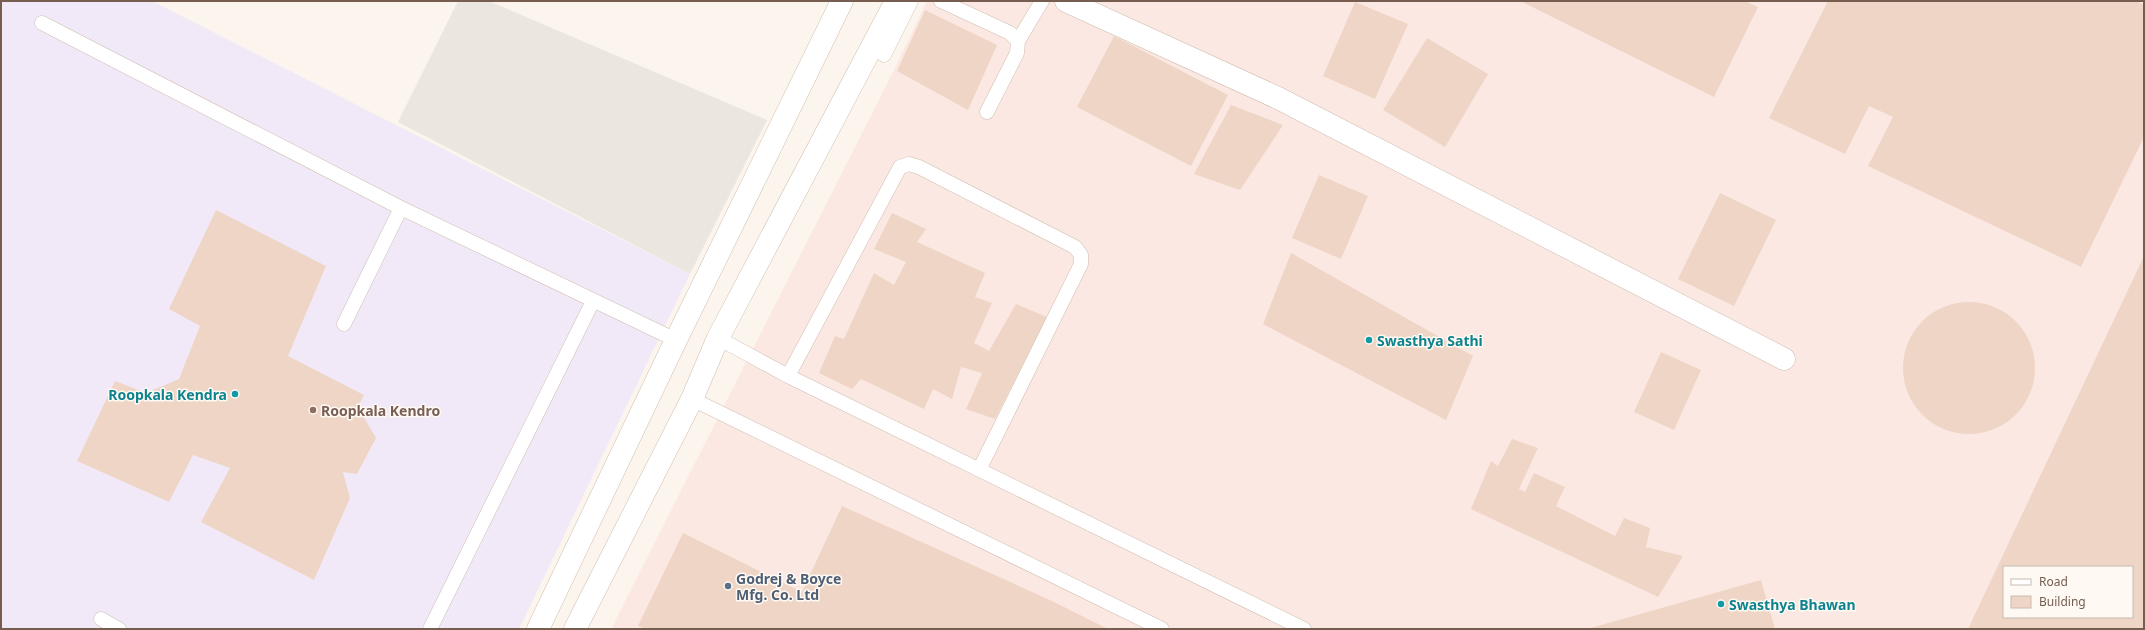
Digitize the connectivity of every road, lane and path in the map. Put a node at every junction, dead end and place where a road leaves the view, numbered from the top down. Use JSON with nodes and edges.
{"nodes":[{"id":1,"x":842,"y":1,"type":"edge"},
{"id":2,"x":896,"y":1,"type":"edge"},
{"id":3,"x":911,"y":1,"type":"edge"},
{"id":4,"x":941,"y":1,"type":"edge"},
{"id":5,"x":1042,"y":1,"type":"edge"},
{"id":6,"x":1066,"y":1,"type":"edge"},
{"id":7,"x":42,"y":23,"type":"dead end"},
{"id":8,"x":1018,"y":41,"type":"junction"},
{"id":9,"x":884,"y":55,"type":"dead end"},
{"id":10,"x":987,"y":112,"type":"dead end"},
{"id":11,"x":402,"y":208,"type":"junction"},
{"id":12,"x":593,"y":301,"type":"junction"},
{"id":13,"x":344,"y":324,"type":"dead end"},
{"id":14,"x":718,"y":338,"type":"junction"},
{"id":15,"x":676,"y":340,"type":"junction"},
{"id":16,"x":1784,"y":359,"type":"dead end"},
{"id":17,"x":788,"y":376,"type":"junction"},
{"id":18,"x":692,"y":399,"type":"junction"},
{"id":19,"x":979,"y":470,"type":"junction"},
{"id":20,"x":101,"y":619,"type":"dead end"},
{"id":21,"x":577,"y":628,"type":"edge"},
{"id":22,"x":119,"y":629,"type":"edge"},
{"id":23,"x":430,"y":629,"type":"edge"},
{"id":24,"x":538,"y":629,"type":"edge"},
{"id":25,"x":1162,"y":629,"type":"edge"},
{"id":26,"x":1304,"y":629,"type":"edge"}],
"edges":[{"from":1,"to":15,"type":"main road"},
{"from":2,"to":14,"type":"main road"},
{"from":3,"to":9,"type":"lane"},
{"from":4,"to":8,"type":"lane"},
{"from":5,"to":8,"type":"lane"},
{"from":6,"to":16,"type":"main road"},
{"from":7,"to":11,"type":"lane"},
{"from":8,"to":10,"type":"lane"},
{"from":11,"to":12,"type":"lane"},
{"from":11,"to":13,"type":"lane"},
{"from":12,"to":15,"type":"lane"},
{"from":12,"to":23,"type":"lane"},
{"from":14,"to":17,"type":"lane"},
{"from":14,"to":18,"type":"main road"},
{"from":15,"to":24,"type":"main road"},
{"from":17,"to":19,"type":"lane"},
{"from":17,"to":19,"type":"lane"},
{"from":18,"to":21,"type":"main road"},
{"from":18,"to":25,"type":"lane"},
{"from":19,"to":26,"type":"lane"},
{"from":20,"to":22,"type":"lane"}]}
